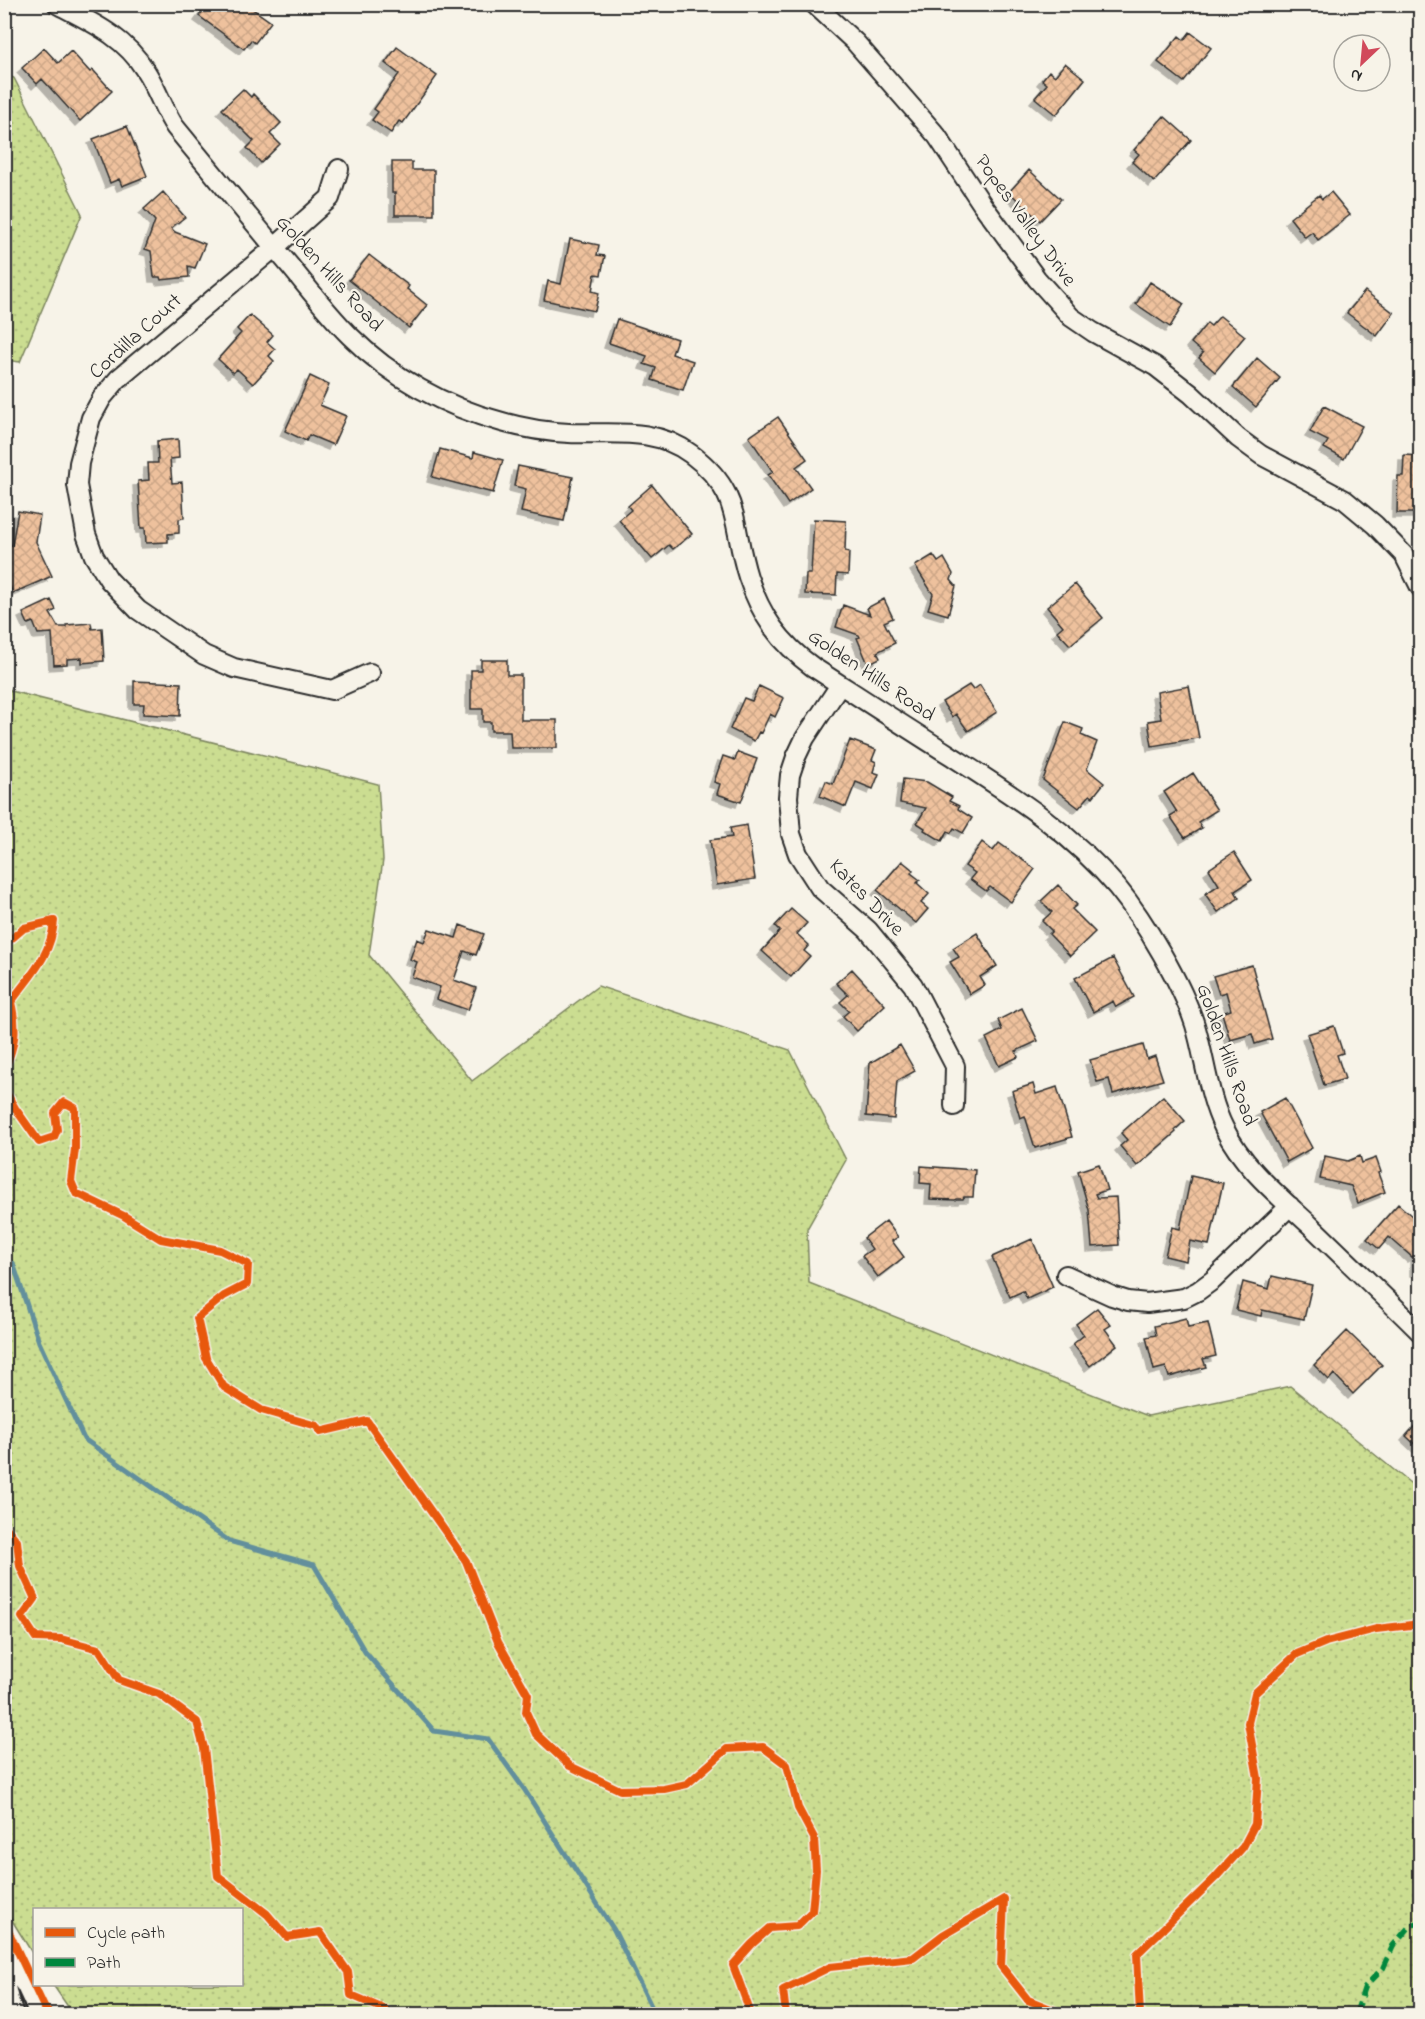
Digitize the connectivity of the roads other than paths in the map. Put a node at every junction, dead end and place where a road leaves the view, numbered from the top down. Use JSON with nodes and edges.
{"nodes":[{"id":1,"x":57,"y":4,"type":"edge"},
{"id":2,"x":814,"y":4,"type":"edge"},
{"id":3,"x":339,"y":169,"type":"dead end"},
{"id":4,"x":274,"y":248,"type":"junction"},
{"id":5,"x":1420,"y":587,"type":"edge"},
{"id":6,"x":370,"y":673,"type":"dead end"},
{"id":7,"x":840,"y":685,"type":"junction"},
{"id":8,"x":954,"y":1106,"type":"dead end"},
{"id":9,"x":1290,"y":1206,"type":"junction"},
{"id":10,"x":1066,"y":1275,"type":"dead end"},
{"id":11,"x":1420,"y":1332,"type":"edge"},
{"id":12,"x":4,"y":1955,"type":"edge"},
{"id":13,"x":4,"y":1978,"type":"edge"},
{"id":14,"x":14,"y":2014,"type":"edge"},
{"id":15,"x":39,"y":2014,"type":"edge"}],
"edges":[{"from":1,"to":4,"type":"street","name":"Golden Hills Road"},
{"from":2,"to":5,"type":"street","name":"Popes Valley Drive"},
{"from":3,"to":4,"type":"street","name":"Cordilla Court"},
{"from":4,"to":6,"type":"street","name":"Cordilla Court"},
{"from":4,"to":7,"type":"street","name":"Golden Hills Road"},
{"from":7,"to":8,"type":"street","name":"Kates Drive"},
{"from":7,"to":9,"type":"street","name":"Golden Hills Road"},
{"from":9,"to":10,"type":"street"},
{"from":9,"to":11,"type":"street","name":"Golden Hills Road"},
{"from":12,"to":15,"type":"street"},
{"from":13,"to":14,"type":"street"}]}
